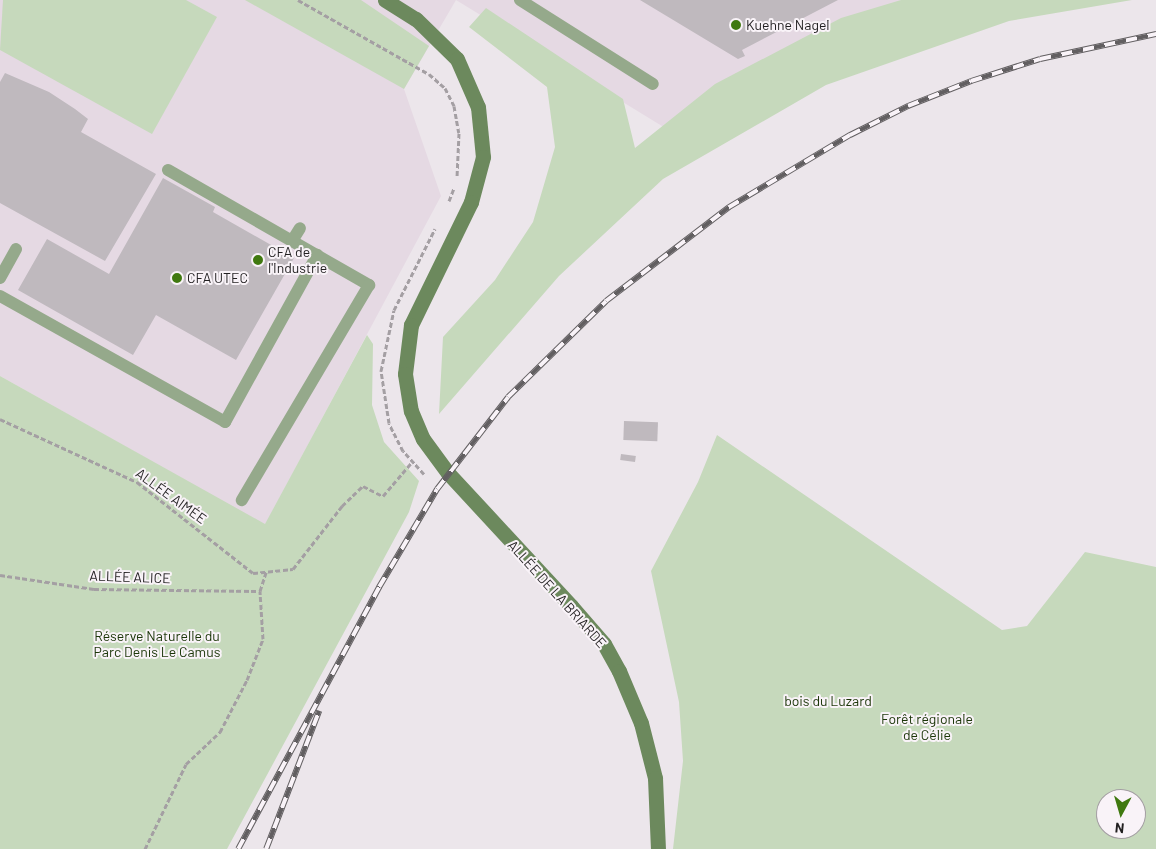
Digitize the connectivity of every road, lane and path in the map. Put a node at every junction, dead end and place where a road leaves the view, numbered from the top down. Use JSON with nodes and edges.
{"nodes":[{"id":1,"x":298,"y":0,"type":"edge"},
{"id":2,"x":385,"y":0,"type":"edge"},
{"id":3,"x":520,"y":0,"type":"edge"},
{"id":4,"x":653,"y":84,"type":"dead end"},
{"id":5,"x":168,"y":170,"type":"dead end"},
{"id":6,"x":448,"y":205,"type":"dead end"},
{"id":7,"x":438,"y":222,"type":"dead end"},
{"id":8,"x":300,"y":228,"type":"dead end"},
{"id":9,"x":292,"y":241,"type":"junction"},
{"id":10,"x":16,"y":249,"type":"dead end"},
{"id":11,"x":318,"y":256,"type":"junction"},
{"id":12,"x":0,"y":278,"type":"edge"},
{"id":13,"x":0,"y":296,"type":"edge"},
{"id":14,"x":0,"y":419,"type":"edge"},
{"id":15,"x":412,"y":462,"type":"junction"},
{"id":16,"x":431,"y":482,"type":"dead end"},
{"id":17,"x":242,"y":500,"type":"dead end"},
{"id":18,"x":267,"y":570,"type":"junction"},
{"id":19,"x":0,"y":574,"type":"edge"},
{"id":20,"x":260,"y":591,"type":"junction"},
{"id":21,"x":145,"y":849,"type":"edge"},
{"id":22,"x":658,"y":849,"type":"edge"}],
"edges":[{"from":1,"to":6,"type":"path"},
{"from":2,"to":22,"type":"street","name":"ALLÉE DE LA BRIARDE"},
{"from":3,"to":4,"type":"lane"},
{"from":5,"to":9,"type":"lane"},
{"from":7,"to":15,"type":"path"},
{"from":8,"to":9,"type":"lane"},
{"from":9,"to":11,"type":"lane"},
{"from":10,"to":12,"type":"lane"},
{"from":11,"to":13,"type":"lane"},
{"from":11,"to":17,"type":"lane"},
{"from":14,"to":18,"type":"path","name":"ALLÉE AIMÉE"},
{"from":15,"to":16,"type":"path"},
{"from":15,"to":18,"type":"path","name":"ALLÉE AIMÉE"},
{"from":18,"to":20,"type":"path"},
{"from":19,"to":20,"type":"path","name":"ALLÉE ALICE"},
{"from":20,"to":21,"type":"path"}]}
